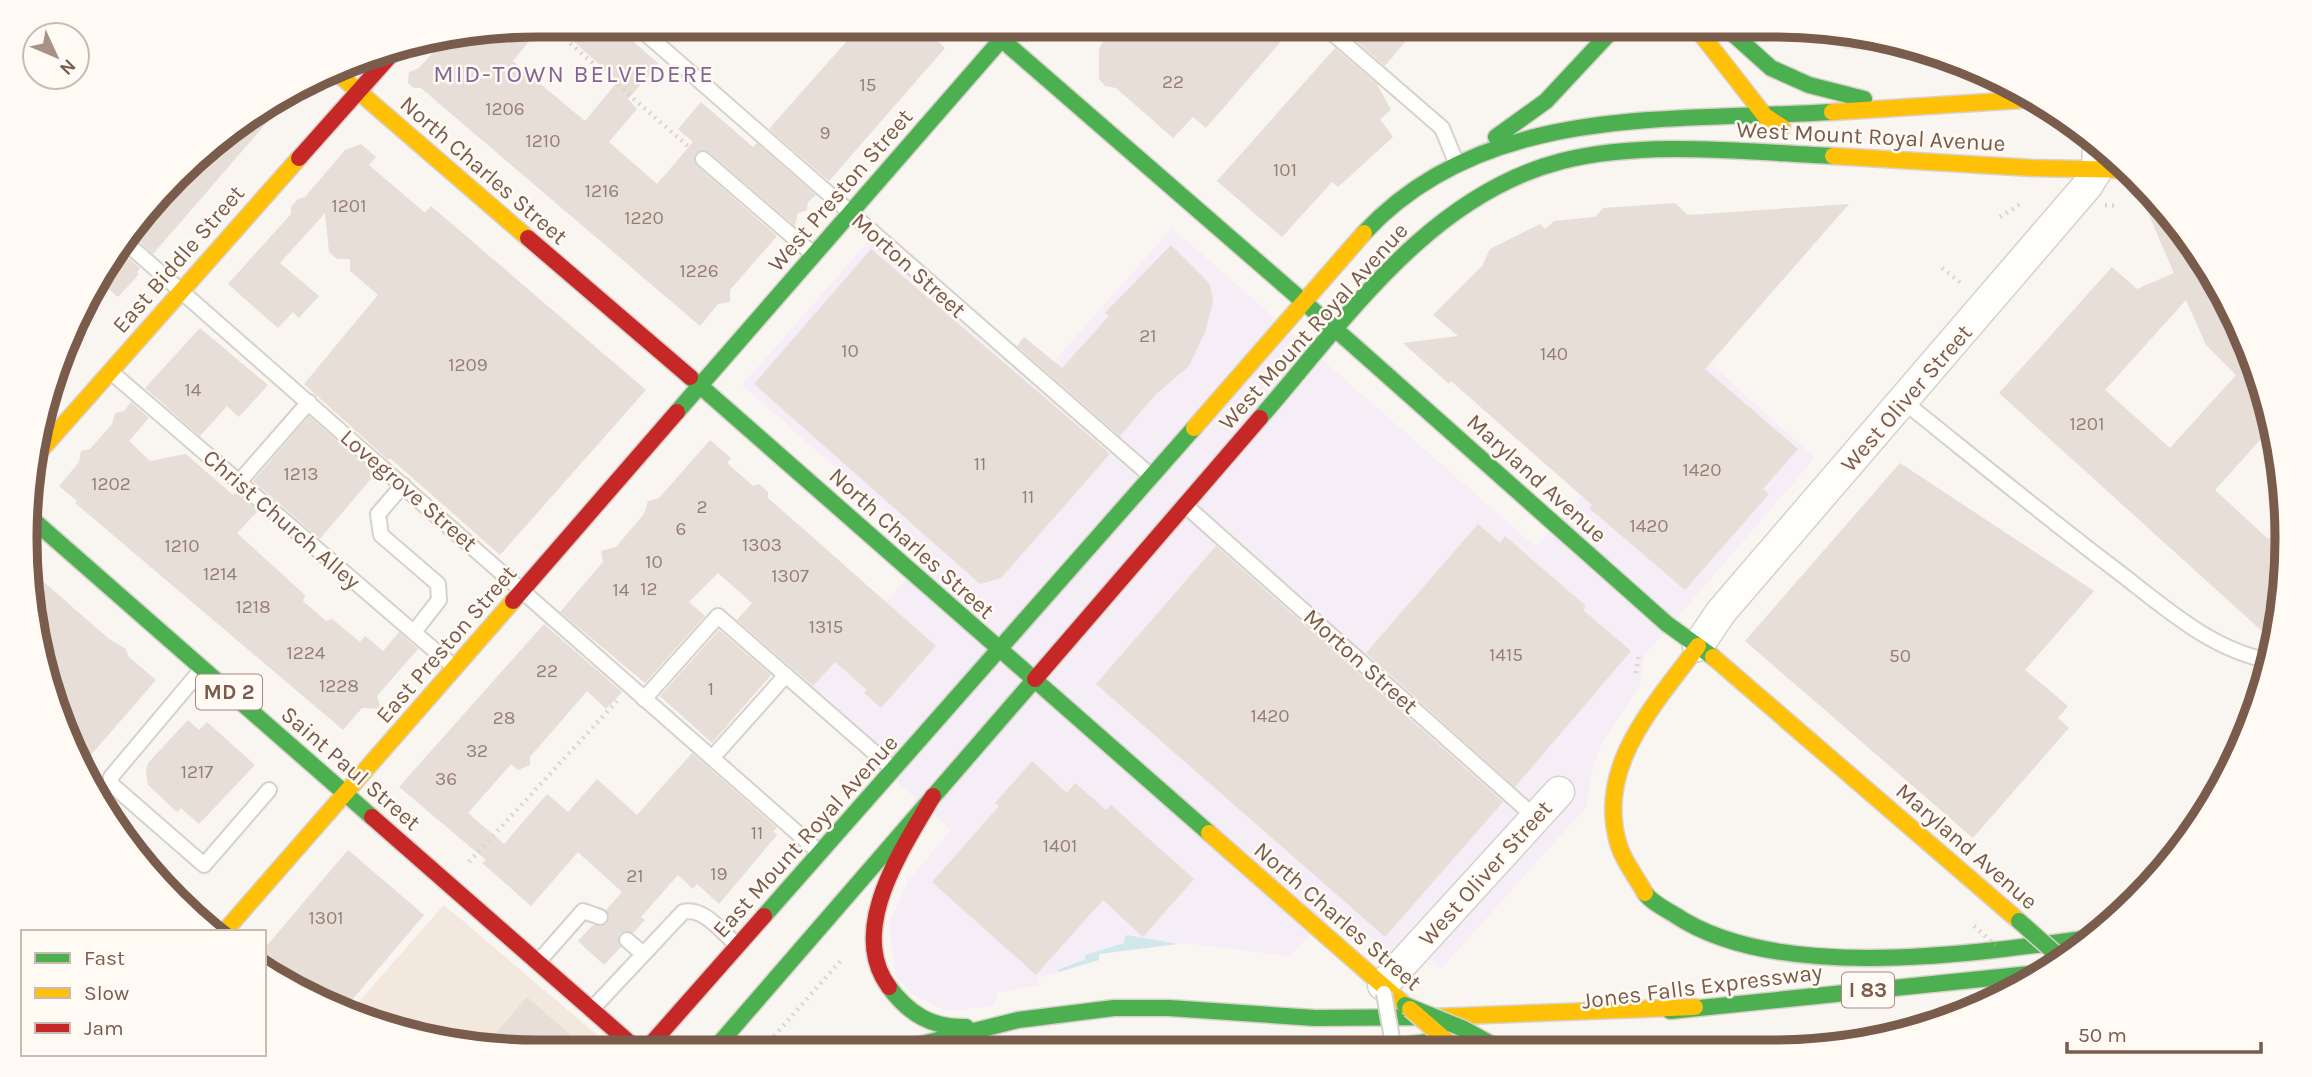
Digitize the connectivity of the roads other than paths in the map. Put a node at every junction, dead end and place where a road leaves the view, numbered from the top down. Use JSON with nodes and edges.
{"nodes":[{"id":1,"x":651,"y":37,"type":"edge"},
{"id":2,"x":1338,"y":37,"type":"edge"},
{"id":3,"x":1605,"y":37,"type":"edge"},
{"id":4,"x":1704,"y":37,"type":"edge"},
{"id":5,"x":1738,"y":37,"type":"edge"},
{"id":6,"x":1001,"y":39,"type":"joint"},
{"id":7,"x":386,"y":61,"type":"edge"},
{"id":8,"x":342,"y":77,"type":"edge"},
{"id":9,"x":358,"y":91,"type":"junction"},
{"id":10,"x":2017,"y":100,"type":"edge"},
{"id":11,"x":1900,"y":108,"type":"junction"},
{"id":12,"x":1765,"y":116,"type":"junction"},
{"id":13,"x":1821,"y":153,"type":"junction"},
{"id":14,"x":2097,"y":157,"type":"edge"},
{"id":15,"x":703,"y":159,"type":"road end"},
{"id":16,"x":1456,"y":164,"type":"junction"},
{"id":17,"x":850,"y":213,"type":"junction"},
{"id":18,"x":130,"y":247,"type":"edge"},
{"id":19,"x":814,"y":255,"type":"junction"},
{"id":20,"x":180,"y":291,"type":"junction"},
{"id":21,"x":1304,"y":303,"type":"junction"},
{"id":22,"x":1336,"y":330,"type":"junction"},
{"id":23,"x":110,"y":371,"type":"junction"},
{"id":24,"x":700,"y":386,"type":"junction"},
{"id":25,"x":1903,"y":401,"type":"junction"},
{"id":26,"x":309,"y":402,"type":"junction"},
{"id":27,"x":45,"y":445,"type":"edge"},
{"id":28,"x":1152,"y":476,"type":"junction"},
{"id":29,"x":239,"y":482,"type":"junction"},
{"id":30,"x":403,"y":485,"type":"junction"},
{"id":31,"x":1185,"y":505,"type":"junction"},
{"id":32,"x":37,"y":524,"type":"edge"},
{"id":33,"x":523,"y":590,"type":"junction"},
{"id":34,"x":414,"y":632,"type":"junction"},
{"id":35,"x":1698,"y":646,"type":"junction"},
{"id":36,"x":1000,"y":651,"type":"junction"},
{"id":37,"x":2260,"y":658,"type":"edge"},
{"id":38,"x":202,"y":668,"type":"junction"},
{"id":39,"x":455,"y":668,"type":"junction"},
{"id":40,"x":786,"y":675,"type":"junction"},
{"id":41,"x":1033,"y":680,"type":"junction"},
{"id":42,"x":644,"y":699,"type":"junction"},
{"id":43,"x":712,"y":758,"type":"junction"},
{"id":44,"x":895,"y":769,"type":"junction"},
{"id":45,"x":269,"y":790,"type":"dead end"},
{"id":46,"x":1559,"y":792,"type":"dead end"},
{"id":47,"x":345,"y":794,"type":"junction"},
{"id":48,"x":933,"y":796,"type":"junction"},
{"id":49,"x":1536,"y":818,"type":"junction"},
{"id":50,"x":820,"y":853,"type":"junction"},
{"id":51,"x":600,"y":916,"type":"dead end"},
{"id":52,"x":226,"y":930,"type":"edge"},
{"id":53,"x":2076,"y":939,"type":"edge"},
{"id":54,"x":627,"y":940,"type":"dead end"},
{"id":55,"x":738,"y":946,"type":"junction"},
{"id":56,"x":642,"y":953,"type":"junction"},
{"id":57,"x":2056,"y":953,"type":"edge"},
{"id":58,"x":539,"y":961,"type":"junction"},
{"id":59,"x":2021,"y":975,"type":"edge"},
{"id":60,"x":1386,"y":990,"type":"junction"},
{"id":61,"x":1405,"y":1005,"type":"junction"},
{"id":62,"x":1695,"y":1007,"type":"junction"},
{"id":63,"x":592,"y":1009,"type":"junction"},
{"id":64,"x":1013,"y":1023,"type":"junction"},
{"id":65,"x":628,"y":1040,"type":"edge"},
{"id":66,"x":653,"y":1040,"type":"edge"},
{"id":67,"x":722,"y":1040,"type":"edge"},
{"id":68,"x":928,"y":1040,"type":"edge"},
{"id":69,"x":1393,"y":1040,"type":"edge"},
{"id":70,"x":1444,"y":1040,"type":"edge"},
{"id":71,"x":1446,"y":1040,"type":"edge"},
{"id":72,"x":1484,"y":1040,"type":"edge"}],
"edges":[{"from":1,"to":17,"type":"lane","name":"Morton Street"},
{"from":2,"to":16,"type":"lane"},
{"from":3,"to":16,"type":"main road"},
{"from":4,"to":12,"type":"main road"},
{"from":5,"to":11,"type":"main road"},
{"from":6,"to":17,"type":"main road","name":"West Preston Street"},
{"from":6,"to":21,"type":"main road","name":"Maryland Avenue"},
{"from":7,"to":9,"type":"main road","name":"East Biddle Street"},
{"from":8,"to":9,"type":"main road","name":"North Charles Street"},
{"from":9,"to":20,"type":"main road","name":"East Biddle Street"},
{"from":9,"to":24,"type":"main road","name":"North Charles Street"},
{"from":10,"to":11,"type":"main road","name":"West Mount Royal Avenue"},
{"from":11,"to":12,"type":"main road","name":"West Mount Royal Avenue"},
{"from":12,"to":13,"type":"main road"},
{"from":12,"to":16,"type":"main road","name":"West Mount Royal Avenue"},
{"from":13,"to":14,"type":"main road","name":"West Mount Royal Avenue"},
{"from":13,"to":22,"type":"main road","name":"West Mount Royal Avenue"},
{"from":14,"to":25,"type":"street","name":"West Oliver Street"},
{"from":15,"to":19,"type":"lane"},
{"from":16,"to":21,"type":"main road","name":"West Mount Royal Avenue"},
{"from":17,"to":19,"type":"main road","name":"West Preston Street"},
{"from":17,"to":28,"type":"lane","name":"Morton Street"},
{"from":18,"to":20,"type":"lane","name":"Lovegrove Street"},
{"from":19,"to":24,"type":"main road","name":"West Preston Street"},
{"from":20,"to":23,"type":"main road","name":"East Biddle Street"},
{"from":20,"to":26,"type":"lane","name":"Lovegrove Street"},
{"from":21,"to":22,"type":"main road","name":"Maryland Avenue"},
{"from":21,"to":28,"type":"main road","name":"West Mount Royal Avenue"},
{"from":22,"to":31,"type":"main road","name":"West Mount Royal Avenue"},
{"from":22,"to":35,"type":"main road","name":"Maryland Avenue"},
{"from":23,"to":27,"type":"main road","name":"East Biddle Street"},
{"from":23,"to":29,"type":"lane","name":"Christ Church Alley"},
{"from":24,"to":33,"type":"main road","name":"East Preston Street"},
{"from":24,"to":36,"type":"main road","name":"North Charles Street"},
{"from":25,"to":35,"type":"street","name":"West Oliver Street"},
{"from":25,"to":37,"type":"lane"},
{"from":26,"to":29,"type":"lane"},
{"from":26,"to":30,"type":"lane","name":"Lovegrove Street"},
{"from":28,"to":36,"type":"main road","name":"West Mount Royal Avenue"},
{"from":29,"to":34,"type":"lane","name":"Christ Church Alley"},
{"from":30,"to":33,"type":"lane","name":"Lovegrove Street"},
{"from":30,"to":34,"type":"lane"},
{"from":31,"to":41,"type":"main road","name":"West Mount Royal Avenue"},
{"from":31,"to":49,"type":"lane","name":"Morton Street"},
{"from":32,"to":38,"type":"main road","name":"Saint Paul Street","number":"MD 2"},
{"from":33,"to":39,"type":"main road","name":"East Preston Street"},
{"from":33,"to":42,"type":"lane","name":"Lovegrove Street"},
{"from":34,"to":39,"type":"lane","name":"Christ Church Alley"},
{"from":35,"to":53,"type":"main road"},
{"from":35,"to":57,"type":"main road","name":"Maryland Avenue","bridge":true},
{"from":36,"to":41,"type":"main road","name":"North Charles Street"},
{"from":36,"to":44,"type":"main road","name":"East Mount Royal Avenue"},
{"from":38,"to":45,"type":"lane"},
{"from":38,"to":47,"type":"main road","name":"Saint Paul Street","number":"MD 2"},
{"from":39,"to":47,"type":"main road","name":"East Preston Street"},
{"from":40,"to":42,"type":"lane"},
{"from":40,"to":43,"type":"lane"},
{"from":40,"to":44,"type":"lane"},
{"from":41,"to":48,"type":"main road"},
{"from":41,"to":60,"type":"main road","name":"North Charles Street"},
{"from":42,"to":43,"type":"lane","name":"Lovegrove Street"},
{"from":43,"to":50,"type":"lane","name":"Lovegrove Street"},
{"from":44,"to":50,"type":"main road","name":"East Mount Royal Avenue"},
{"from":46,"to":49,"type":"street","name":"West Oliver Street"},
{"from":47,"to":52,"type":"main road","name":"East Preston Street"},
{"from":47,"to":58,"type":"main road","name":"Saint Paul Street","number":"MD 2"},
{"from":48,"to":64,"type":"main road"},
{"from":48,"to":67,"type":"main road"},
{"from":49,"to":60,"type":"street","name":"West Oliver Street"},
{"from":50,"to":55,"type":"main road","name":"East Mount Royal Avenue"},
{"from":51,"to":58,"type":"lane"},
{"from":54,"to":56,"type":"lane"},
{"from":55,"to":56,"type":"lane"},
{"from":55,"to":66,"type":"main road","name":"East Mount Royal Avenue"},
{"from":56,"to":63,"type":"lane"},
{"from":58,"to":63,"type":"main road","name":"Saint Paul Street","number":"MD 2"},
{"from":59,"to":62,"type":"main road","name":"Jones Falls Expressway","number":"I 83"},
{"from":60,"to":61,"type":"main road","name":"North Charles Street"},
{"from":60,"to":69,"type":"lane","bridge":true},
{"from":61,"to":71,"type":"main road","name":"North Charles Street","bridge":true},
{"from":61,"to":72,"type":"main road","bridge":true},
{"from":62,"to":64,"type":"main road"},
{"from":62,"to":70,"type":"main road","name":"Jones Falls Expressway","number":"I 83"},
{"from":63,"to":65,"type":"main road","name":"Saint Paul Street","number":"MD 2"},
{"from":64,"to":68,"type":"main road"}]}
